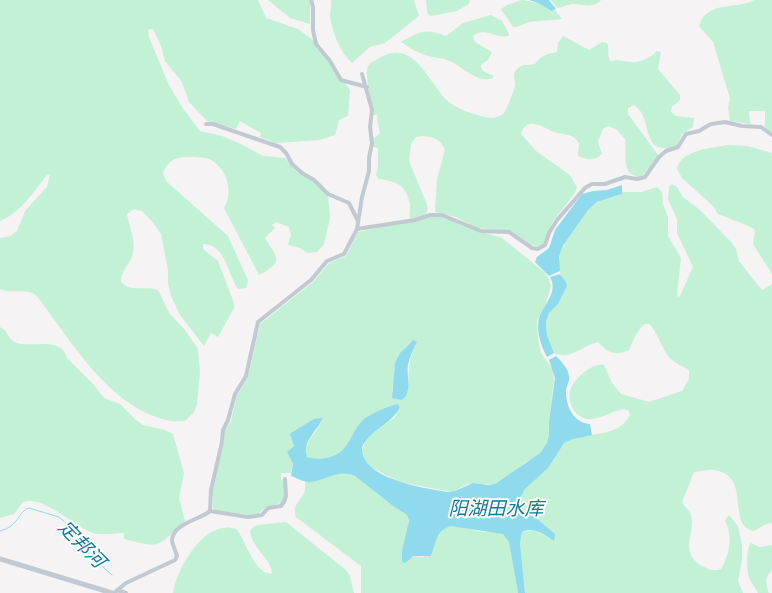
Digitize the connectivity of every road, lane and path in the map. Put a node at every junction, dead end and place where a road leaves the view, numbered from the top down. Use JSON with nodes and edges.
{"nodes":[{"id":1,"x":311,"y":0,"type":"edge"},
{"id":2,"x":362,"y":74,"type":"dead end"},
{"id":3,"x":367,"y":87,"type":"junction"},
{"id":4,"x":206,"y":124,"type":"dead end"},
{"id":5,"x":772,"y":136,"type":"edge"},
{"id":6,"x":359,"y":222,"type":"junction"},
{"id":7,"x":357,"y":229,"type":"junction"},
{"id":8,"x":285,"y":479,"type":"dead end"},
{"id":9,"x":210,"y":510,"type":"junction"},
{"id":10,"x":0,"y":559,"type":"edge"},
{"id":11,"x":114,"y":592,"type":"edge"},
{"id":12,"x":126,"y":593,"type":"edge"}],
"edges":[{"from":1,"to":3,"type":"street"},
{"from":2,"to":3,"type":"street"},
{"from":3,"to":6,"type":"street"},
{"from":4,"to":6,"type":"street"},
{"from":5,"to":7,"type":"street"},
{"from":6,"to":7,"type":"street"},
{"from":7,"to":9,"type":"street"},
{"from":8,"to":9,"type":"street"},
{"from":9,"to":11,"type":"street"},
{"from":10,"to":11,"type":"street"},
{"from":11,"to":12,"type":"street"}]}
